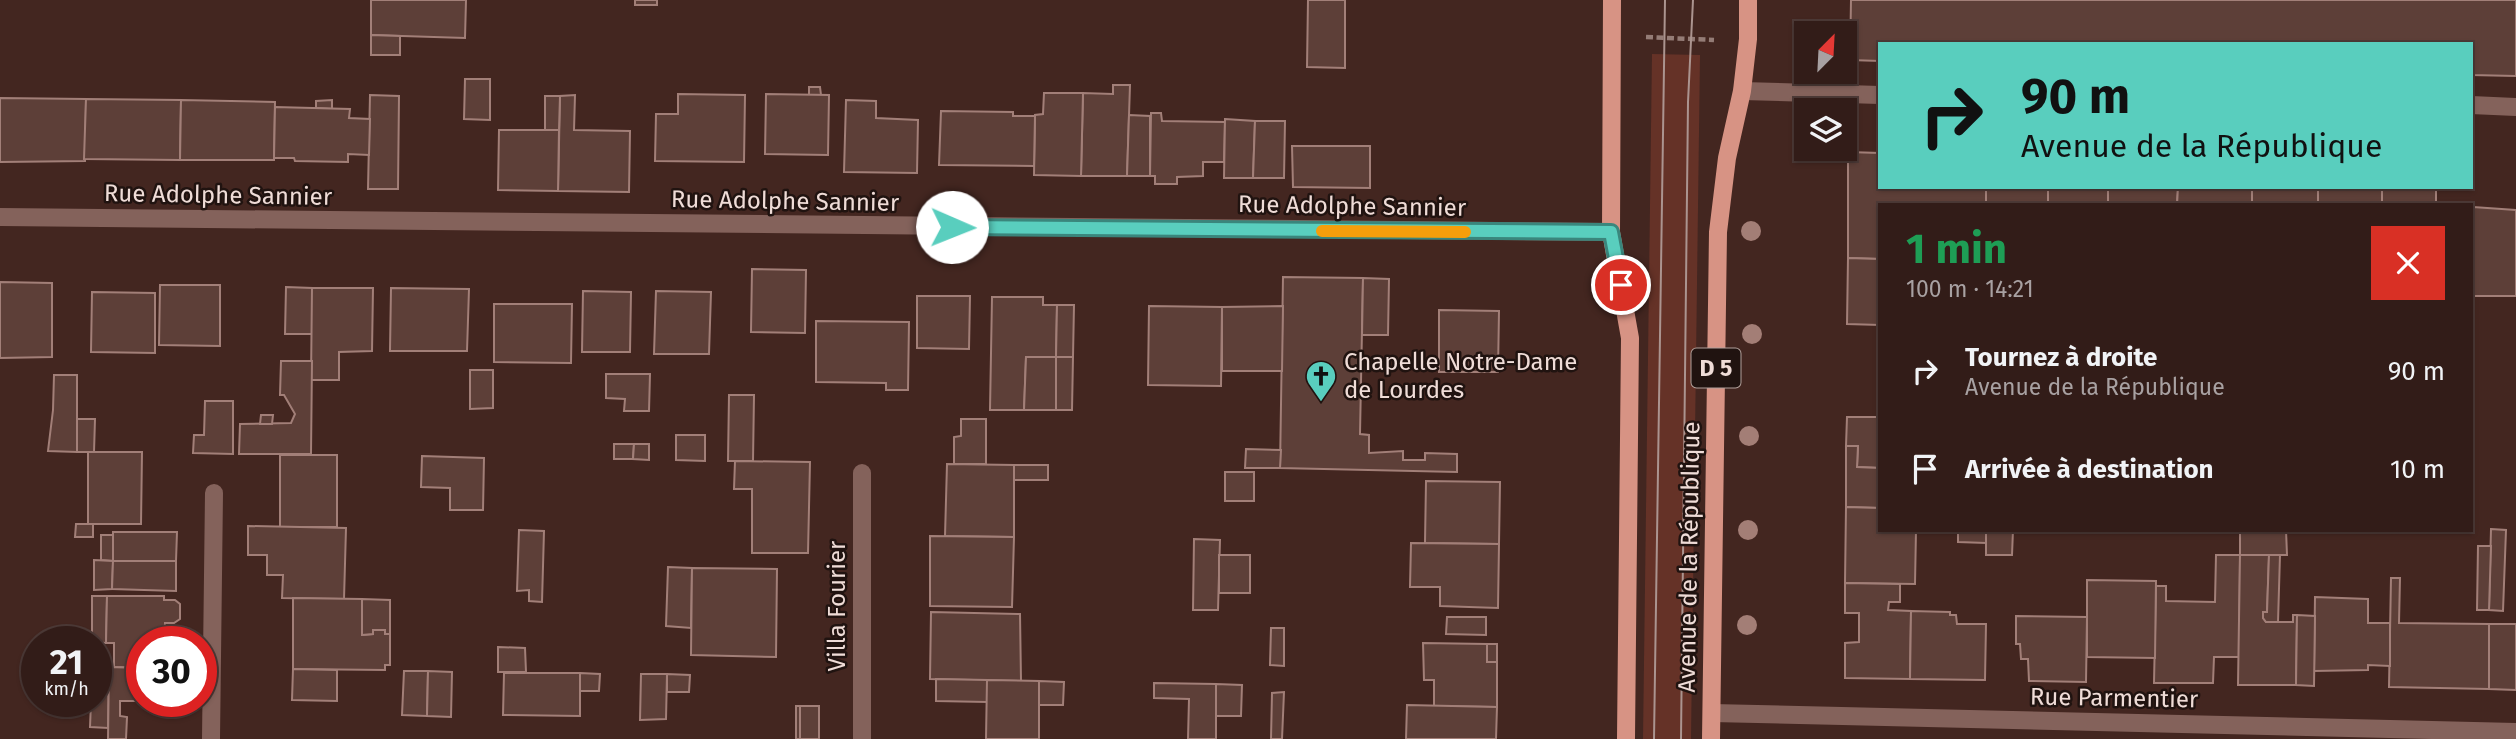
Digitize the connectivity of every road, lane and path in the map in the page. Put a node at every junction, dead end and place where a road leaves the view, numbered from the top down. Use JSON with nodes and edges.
{"nodes":[{"id":1,"x":1612,"y":0,"type":"edge"},
{"id":2,"x":1748,"y":0,"type":"edge"},
{"id":3,"x":1641,"y":36,"type":"dead end"},
{"id":4,"x":1748,"y":39,"type":"junction"},
{"id":5,"x":1742,"y":91,"type":"junction"},
{"id":6,"x":1878,"y":95,"type":"edge"},
{"id":7,"x":2473,"y":105,"type":"edge"},
{"id":8,"x":2516,"y":107,"type":"edge"},
{"id":9,"x":0,"y":217,"type":"edge"},
{"id":10,"x":1611,"y":232,"type":"junction"},
{"id":11,"x":862,"y":473,"type":"dead end"},
{"id":12,"x":214,"y":493,"type":"dead end"},
{"id":13,"x":1712,"y":713,"type":"junction"},
{"id":14,"x":2516,"y":732,"type":"edge"},
{"id":15,"x":211,"y":739,"type":"edge"},
{"id":16,"x":862,"y":739,"type":"edge"},
{"id":17,"x":1626,"y":739,"type":"edge"},
{"id":18,"x":1711,"y":739,"type":"edge"}],
"edges":[{"from":1,"to":10,"type":"main road"},
{"from":2,"to":4,"type":"main road","name":"Avenue de la République","number":"D 5"},
{"from":3,"to":4,"type":"path"},
{"from":4,"to":5,"type":"main road","name":"Avenue de la République","number":"D 5"},
{"from":5,"to":6,"type":"street"},
{"from":5,"to":13,"type":"main road","name":"Avenue de la République","number":"D 5"},
{"from":7,"to":8,"type":"street"},
{"from":9,"to":10,"type":"street","name":"Rue Adolphe Sannier"},
{"from":10,"to":17,"type":"main road"},
{"from":11,"to":16,"type":"street","name":"Villa Fourier"},
{"from":12,"to":15,"type":"street"},
{"from":13,"to":14,"type":"street","name":"Rue Parmentier"},
{"from":13,"to":18,"type":"main road","name":"Avenue de la République","number":"D 5"}]}
